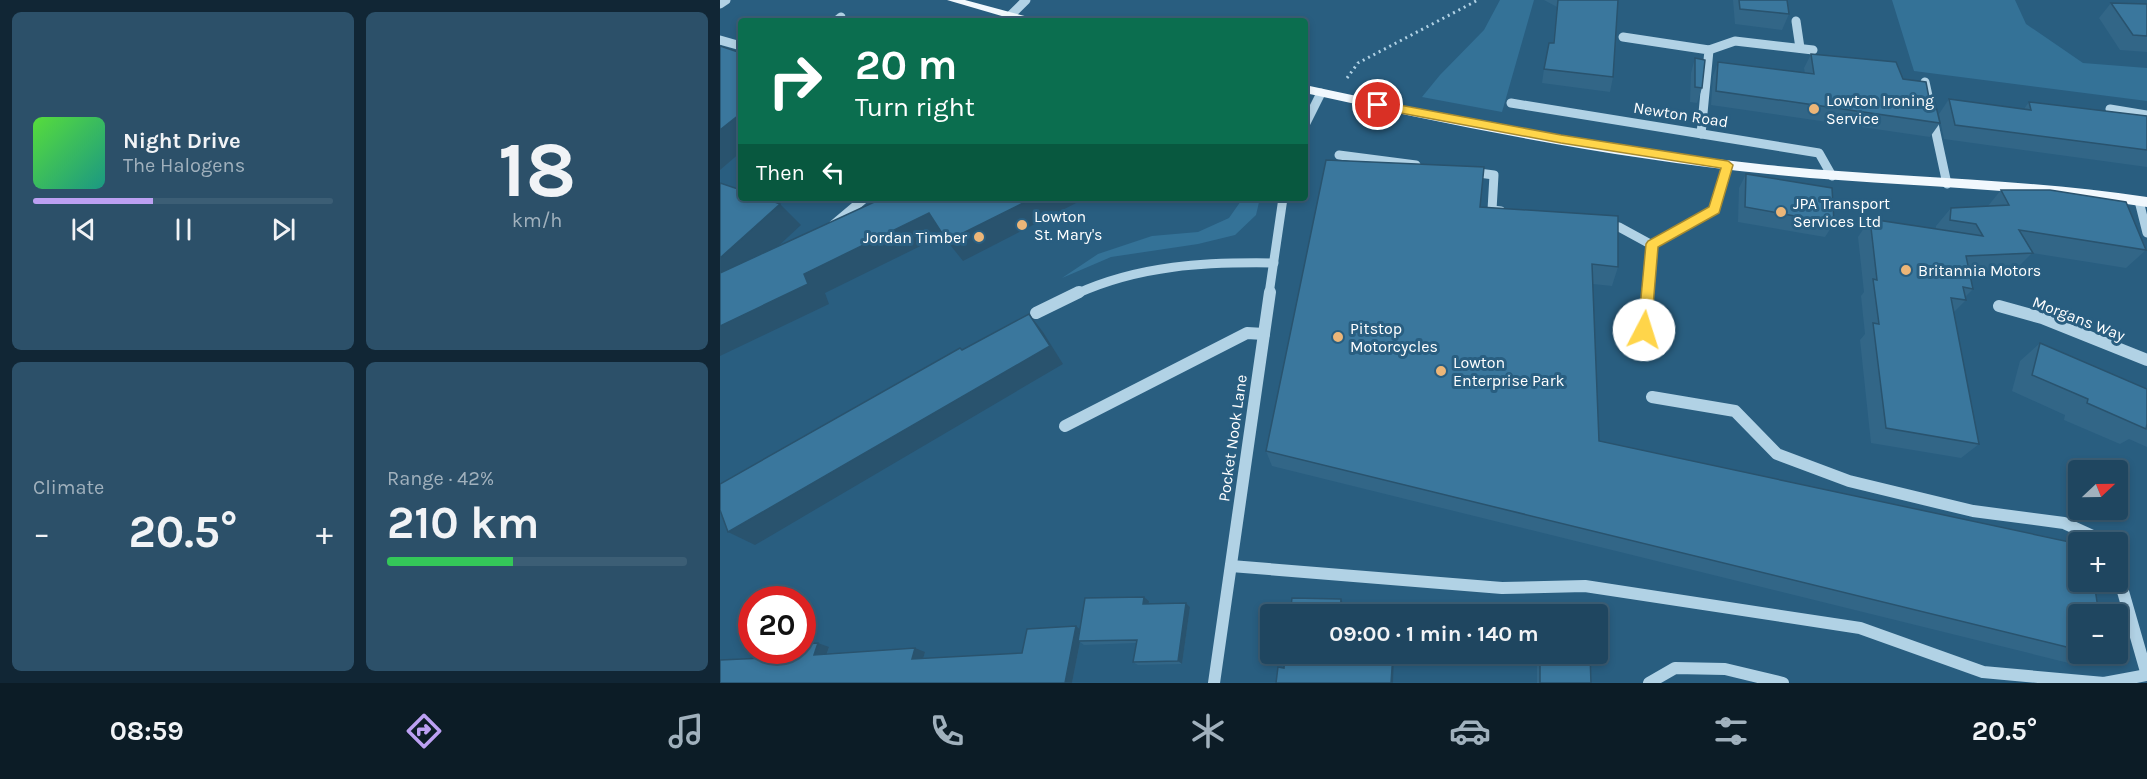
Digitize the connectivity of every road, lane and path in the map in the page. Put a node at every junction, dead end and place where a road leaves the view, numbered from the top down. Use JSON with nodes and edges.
{"nodes":[{"id":1,"x":726,"y":0,"type":"edge"},
{"id":2,"x":952,"y":0,"type":"edge"},
{"id":3,"x":1026,"y":0,"type":"edge"},
{"id":4,"x":1479,"y":0,"type":"edge"},
{"id":5,"x":720,"y":4,"type":"edge"},
{"id":6,"x":1011,"y":15,"type":"junction"},
{"id":7,"x":1022,"y":18,"type":"edge"},
{"id":8,"x":1796,"y":21,"type":"dead end"},
{"id":9,"x":1623,"y":37,"type":"dead end"},
{"id":10,"x":720,"y":40,"type":"edge"},
{"id":11,"x":738,"y":45,"type":"edge"},
{"id":12,"x":1800,"y":48,"type":"junction"},
{"id":13,"x":1709,"y":50,"type":"junction"},
{"id":14,"x":1813,"y":50,"type":"dead end"},
{"id":15,"x":1347,"y":78,"type":"dead end"},
{"id":16,"x":1926,"y":82,"type":"edge"},
{"id":17,"x":1308,"y":90,"type":"edge"},
{"id":18,"x":1321,"y":93,"type":"junction"},
{"id":19,"x":1511,"y":103,"type":"dead end"},
{"id":20,"x":2110,"y":109,"type":"edge"},
{"id":21,"x":2147,"y":115,"type":"edge"},
{"id":22,"x":1308,"y":119,"type":"edge"},
{"id":23,"x":1701,"y":134,"type":"junction"},
{"id":24,"x":1339,"y":155,"type":"dead end"},
{"id":25,"x":1728,"y":165,"type":"junction"},
{"id":26,"x":1428,"y":166,"type":"edge"},
{"id":27,"x":1461,"y":171,"type":"edge"},
{"id":28,"x":1832,"y":176,"type":"junction"},
{"id":29,"x":1947,"y":184,"type":"junction"},
{"id":30,"x":861,"y":201,"type":"edge"},
{"id":31,"x":1283,"y":201,"type":"edge"},
{"id":32,"x":2143,"y":202,"type":"edge"},
{"id":33,"x":1515,"y":213,"type":"edge"},
{"id":34,"x":1596,"y":224,"type":"edge"},
{"id":35,"x":826,"y":231,"type":"edge"},
{"id":36,"x":2147,"y":233,"type":"edge"},
{"id":37,"x":1652,"y":244,"type":"junction"},
{"id":38,"x":1274,"y":263,"type":"junction"},
{"id":39,"x":1999,"y":306,"type":"dead end"},
{"id":40,"x":1036,"y":313,"type":"dead end"},
{"id":41,"x":1644,"y":330,"type":"dead end"},
{"id":42,"x":1264,"y":334,"type":"junction"},
{"id":43,"x":2147,"y":360,"type":"edge"},
{"id":44,"x":1652,"y":397,"type":"dead end"},
{"id":45,"x":1065,"y":426,"type":"dead end"},
{"id":46,"x":2083,"y":532,"type":"edge"},
{"id":47,"x":1231,"y":566,"type":"junction"},
{"id":48,"x":2123,"y":592,"type":"edge"},
{"id":49,"x":1214,"y":683,"type":"edge"},
{"id":50,"x":1649,"y":683,"type":"edge"},
{"id":51,"x":1783,"y":683,"type":"edge"}],
"edges":[{"from":1,"to":5,"type":"street"},
{"from":2,"to":6,"type":"main road"},
{"from":3,"to":6,"type":"street"},
{"from":4,"to":15,"type":"path"},
{"from":6,"to":7,"type":"main road"},
{"from":8,"to":12,"type":"street"},
{"from":9,"to":13,"type":"street"},
{"from":10,"to":11,"type":"street"},
{"from":12,"to":13,"type":"street"},
{"from":12,"to":14,"type":"street"},
{"from":13,"to":23,"type":"street"},
{"from":16,"to":29,"type":"street"},
{"from":17,"to":18,"type":"main road"},
{"from":18,"to":22,"type":"street"},
{"from":18,"to":25,"type":"main road"},
{"from":19,"to":23,"type":"street","name":"Newton Road"},
{"from":20,"to":21,"type":"street"},
{"from":23,"to":28,"type":"street","name":"Newton Road"},
{"from":24,"to":26,"type":"street"},
{"from":25,"to":28,"type":"main road"},
{"from":25,"to":37,"type":"street"},
{"from":27,"to":33,"type":"street"},
{"from":28,"to":29,"type":"main road"},
{"from":29,"to":32,"type":"main road"},
{"from":30,"to":35,"type":"street"},
{"from":31,"to":38,"type":"street","name":"Pocket Nook Lane"},
{"from":32,"to":36,"type":"street"},
{"from":34,"to":37,"type":"street"},
{"from":37,"to":41,"type":"street"},
{"from":38,"to":40,"type":"street"},
{"from":38,"to":42,"type":"street","name":"Pocket Nook Lane"},
{"from":39,"to":43,"type":"street","name":"Morgans Way"},
{"from":42,"to":45,"type":"street"},
{"from":42,"to":47,"type":"street","name":"Pocket Nook Lane"},
{"from":44,"to":46,"type":"street"},
{"from":47,"to":48,"type":"street"},
{"from":47,"to":49,"type":"street","name":"Pocket Nook Lane"},
{"from":50,"to":51,"type":"street"}]}
